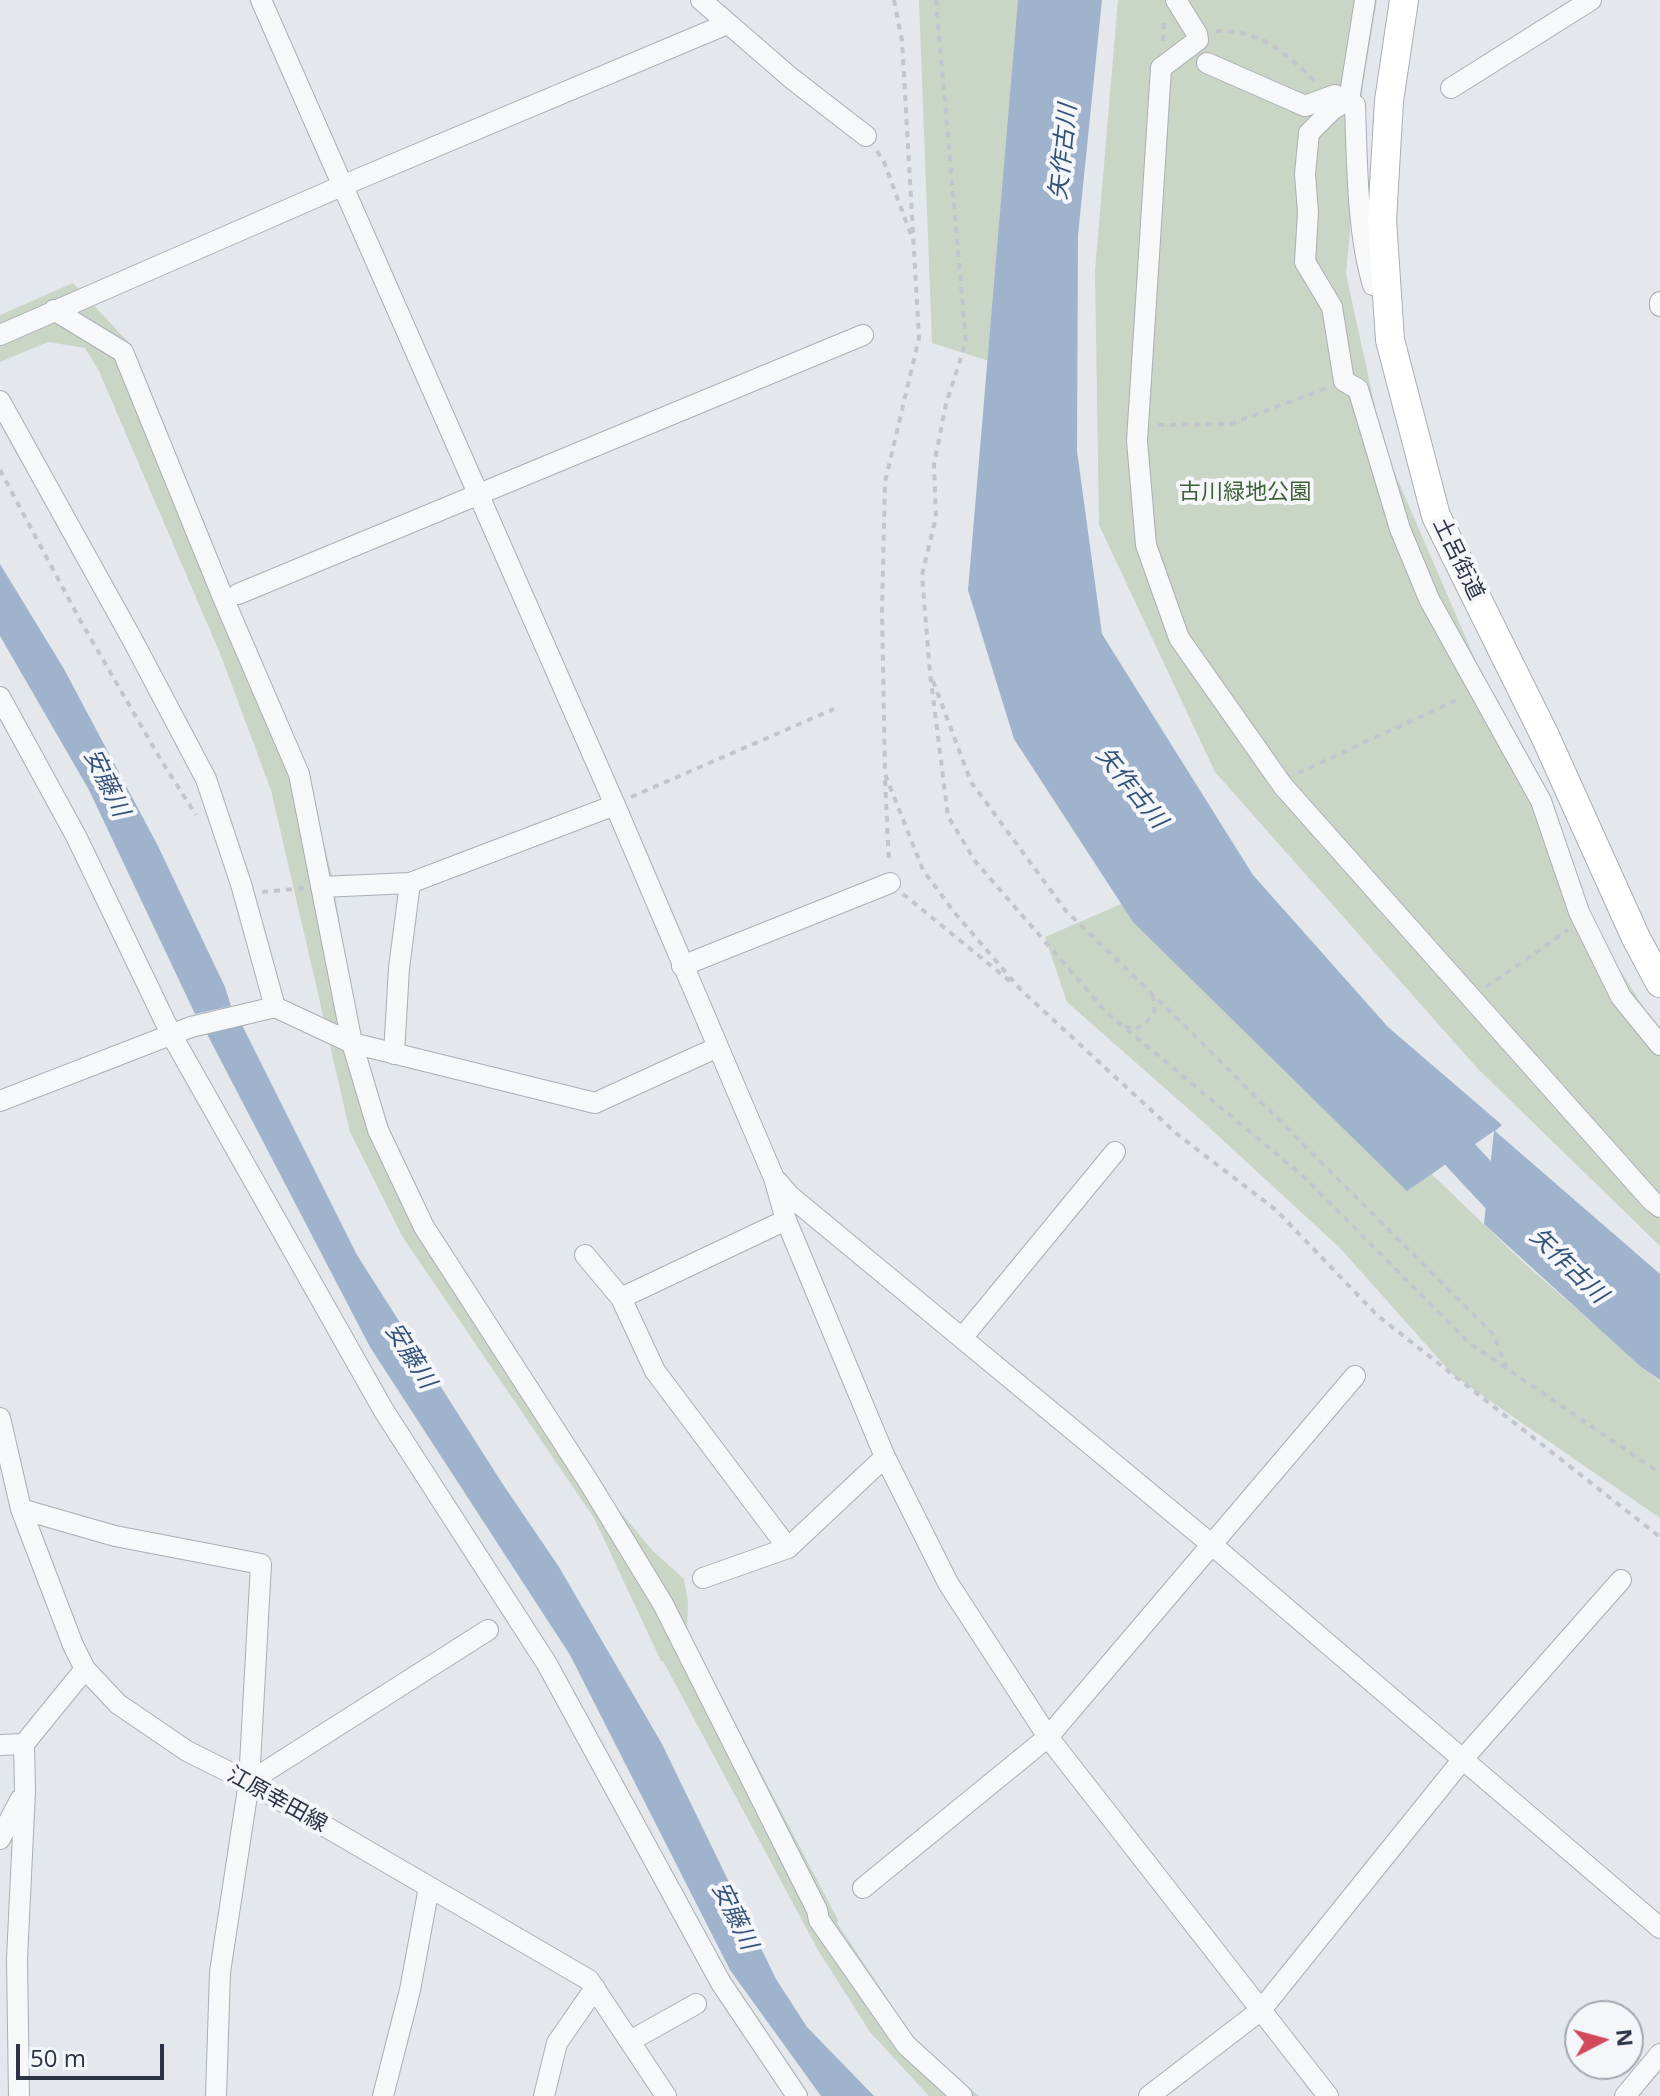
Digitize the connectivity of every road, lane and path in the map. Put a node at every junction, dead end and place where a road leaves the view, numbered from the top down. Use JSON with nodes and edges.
{"nodes":[{"id":1,"x":261,"y":0,"type":"edge"},
{"id":2,"x":701,"y":0,"type":"edge"},
{"id":3,"x":894,"y":0,"type":"edge"},
{"id":4,"x":936,"y":0,"type":"edge"},
{"id":5,"x":1365,"y":0,"type":"edge"},
{"id":6,"x":1404,"y":0,"type":"edge"},
{"id":7,"x":1591,"y":0,"type":"edge"},
{"id":8,"x":1170,"y":8,"type":"edge"},
{"id":9,"x":727,"y":24,"type":"junction"},
{"id":10,"x":1197,"y":34,"type":"junction"},
{"id":11,"x":1207,"y":63,"type":"dead end"},
{"id":12,"x":1161,"y":68,"type":"junction"},
{"id":13,"x":1451,"y":88,"type":"dead end"},
{"id":14,"x":1342,"y":97,"type":"junction"},
{"id":15,"x":866,"y":136,"type":"joint"},
{"id":16,"x":344,"y":185,"type":"junction"},
{"id":17,"x":916,"y":248,"type":"junction"},
{"id":18,"x":1387,"y":289,"type":"junction"},
{"id":19,"x":54,"y":310,"type":"junction"},
{"id":20,"x":0,"y":335,"type":"edge"},
{"id":21,"x":863,"y":335,"type":"dead end"},
{"id":22,"x":1344,"y":381,"type":"junction"},
{"id":23,"x":0,"y":401,"type":"edge"},
{"id":24,"x":1138,"y":425,"type":"junction"},
{"id":25,"x":0,"y":470,"type":"edge"},
{"id":26,"x":477,"y":495,"type":"junction"},
{"id":27,"x":238,"y":594,"type":"dead end"},
{"id":28,"x":930,"y":673,"type":"junction"},
{"id":29,"x":1478,"y":690,"type":"junction"},
{"id":30,"x":0,"y":697,"type":"edge"},
{"id":31,"x":834,"y":709,"type":"dead end"},
{"id":32,"x":885,"y":774,"type":"junction"},
{"id":33,"x":1279,"y":781,"type":"junction"},
{"id":34,"x":615,"y":805,"type":"junction"},
{"id":35,"x":201,"y":822,"type":"dead end"},
{"id":36,"x":410,"y":883,"type":"junction"},
{"id":37,"x":890,"y":883,"type":"junction"},
{"id":38,"x":321,"y":887,"type":"junction"},
{"id":39,"x":243,"y":894,"type":"junction"},
{"id":40,"x":1583,"y":920,"type":"junction"},
{"id":41,"x":682,"y":966,"type":"junction"},
{"id":42,"x":1660,"y":983,"type":"edge"},
{"id":43,"x":1021,"y":990,"type":"junction"},
{"id":44,"x":1151,"y":993,"type":"junction"},
{"id":45,"x":1471,"y":998,"type":"junction"},
{"id":46,"x":275,"y":1007,"type":"junction"},
{"id":47,"x":1120,"y":1023,"type":"junction"},
{"id":48,"x":171,"y":1034,"type":"junction"},
{"id":49,"x":352,"y":1043,"type":"junction"},
{"id":50,"x":1660,"y":1045,"type":"edge"},
{"id":51,"x":718,"y":1047,"type":"junction"},
{"id":52,"x":394,"y":1054,"type":"junction"},
{"id":53,"x":0,"y":1101,"type":"edge"},
{"id":54,"x":1115,"y":1152,"type":"dead end"},
{"id":55,"x":774,"y":1178,"type":"junction"},
{"id":56,"x":1660,"y":1207,"type":"edge"},
{"id":57,"x":786,"y":1220,"type":"junction"},
{"id":58,"x":585,"y":1255,"type":"dead end"},
{"id":59,"x":621,"y":1298,"type":"junction"},
{"id":60,"x":962,"y":1338,"type":"junction"},
{"id":61,"x":1507,"y":1371,"type":"junction"},
{"id":62,"x":1355,"y":1376,"type":"dead end"},
{"id":63,"x":0,"y":1418,"type":"edge"},
{"id":64,"x":885,"y":1457,"type":"junction"},
{"id":65,"x":1660,"y":1473,"type":"edge"},
{"id":66,"x":21,"y":1509,"type":"junction"},
{"id":67,"x":1660,"y":1537,"type":"edge"},
{"id":68,"x":1211,"y":1544,"type":"junction"},
{"id":69,"x":788,"y":1548,"type":"junction"},
{"id":70,"x":703,"y":1578,"type":"dead end"},
{"id":71,"x":1621,"y":1580,"type":"dead end"},
{"id":72,"x":488,"y":1630,"type":"dead end"},
{"id":73,"x":85,"y":1669,"type":"junction"},
{"id":74,"x":1048,"y":1737,"type":"junction"},
{"id":75,"x":24,"y":1744,"type":"junction"},
{"id":76,"x":0,"y":1745,"type":"edge"},
{"id":77,"x":1463,"y":1759,"type":"junction"},
{"id":78,"x":249,"y":1782,"type":"junction"},
{"id":79,"x":25,"y":1791,"type":"junction"},
{"id":80,"x":0,"y":1839,"type":"edge"},
{"id":81,"x":429,"y":1887,"type":"junction"},
{"id":82,"x":863,"y":1888,"type":"dead end"},
{"id":83,"x":1660,"y":1928,"type":"edge"},
{"id":84,"x":595,"y":1988,"type":"junction"},
{"id":85,"x":696,"y":2004,"type":"dead end"},
{"id":86,"x":1261,"y":2010,"type":"junction"},
{"id":87,"x":630,"y":2041,"type":"junction"},
{"id":88,"x":1660,"y":2054,"type":"edge"},
{"id":89,"x":19,"y":2096,"type":"edge"},
{"id":90,"x":216,"y":2096,"type":"edge"},
{"id":91,"x":383,"y":2096,"type":"edge"},
{"id":92,"x":544,"y":2096,"type":"edge"},
{"id":93,"x":666,"y":2096,"type":"edge"},
{"id":94,"x":797,"y":2096,"type":"edge"},
{"id":95,"x":962,"y":2096,"type":"edge"},
{"id":96,"x":1149,"y":2096,"type":"edge"},
{"id":97,"x":1328,"y":2096,"type":"edge"},
{"id":98,"x":1625,"y":2096,"type":"edge"}],
"edges":[{"from":1,"to":16,"type":"street"},
{"from":2,"to":9,"type":"street"},
{"from":3,"to":17,"type":"path"},
{"from":4,"to":28,"type":"path"},
{"from":5,"to":14,"type":"street"},
{"from":6,"to":18,"type":"street","name":"土呂街道"},
{"from":7,"to":13,"type":"street"},
{"from":8,"to":10,"type":"street"},
{"from":8,"to":12,"type":"path"},
{"from":9,"to":15,"type":"street"},
{"from":9,"to":16,"type":"street"},
{"from":10,"to":12,"type":"street"},
{"from":10,"to":14,"type":"path"},
{"from":11,"to":14,"type":"street"},
{"from":12,"to":24,"type":"street"},
{"from":14,"to":18,"type":"street"},
{"from":14,"to":22,"type":"street"},
{"from":15,"to":17,"type":"path"},
{"from":16,"to":19,"type":"street"},
{"from":16,"to":26,"type":"street"},
{"from":17,"to":32,"type":"path"},
{"from":18,"to":42,"type":"street","name":"土呂街道"},
{"from":19,"to":20,"type":"street"},
{"from":19,"to":38,"type":"street"},
{"from":21,"to":26,"type":"street"},
{"from":22,"to":24,"type":"path"},
{"from":22,"to":29,"type":"street"},
{"from":23,"to":39,"type":"street"},
{"from":24,"to":33,"type":"street"},
{"from":25,"to":35,"type":"path"},
{"from":26,"to":27,"type":"street"},
{"from":26,"to":34,"type":"street"},
{"from":28,"to":44,"type":"path"},
{"from":28,"to":47,"type":"path"},
{"from":29,"to":33,"type":"path"},
{"from":29,"to":40,"type":"street"},
{"from":30,"to":48,"type":"street"},
{"from":31,"to":34,"type":"path"},
{"from":32,"to":37,"type":"path"},
{"from":32,"to":43,"type":"path"},
{"from":33,"to":45,"type":"street"},
{"from":34,"to":36,"type":"street"},
{"from":34,"to":41,"type":"street"},
{"from":36,"to":38,"type":"street"},
{"from":36,"to":52,"type":"street"},
{"from":37,"to":41,"type":"street"},
{"from":37,"to":43,"type":"path"},
{"from":38,"to":39,"type":"path"},
{"from":38,"to":49,"type":"street"},
{"from":39,"to":46,"type":"street"},
{"from":40,"to":45,"type":"path"},
{"from":40,"to":50,"type":"street"},
{"from":41,"to":51,"type":"street"},
{"from":43,"to":67,"type":"path"},
{"from":44,"to":47,"type":"path"},
{"from":44,"to":61,"type":"path"},
{"from":45,"to":56,"type":"street"},
{"from":46,"to":48,"type":"street"},
{"from":46,"to":49,"type":"street"},
{"from":47,"to":61,"type":"path"},
{"from":48,"to":53,"type":"street"},
{"from":48,"to":94,"type":"street"},
{"from":49,"to":52,"type":"street"},
{"from":49,"to":95,"type":"street"},
{"from":51,"to":52,"type":"street"},
{"from":51,"to":55,"type":"street"},
{"from":54,"to":60,"type":"street"},
{"from":55,"to":57,"type":"street"},
{"from":55,"to":60,"type":"street"},
{"from":57,"to":59,"type":"street"},
{"from":57,"to":64,"type":"street"},
{"from":58,"to":59,"type":"street"},
{"from":59,"to":69,"type":"street"},
{"from":60,"to":68,"type":"street"},
{"from":61,"to":65,"type":"path"},
{"from":62,"to":68,"type":"street"},
{"from":63,"to":66,"type":"street","name":"江原幸田線"},
{"from":64,"to":69,"type":"street"},
{"from":64,"to":74,"type":"street"},
{"from":66,"to":73,"type":"street","name":"江原幸田線"},
{"from":66,"to":78,"type":"street"},
{"from":68,"to":74,"type":"street"},
{"from":68,"to":77,"type":"street"},
{"from":69,"to":70,"type":"street"},
{"from":71,"to":77,"type":"street"},
{"from":72,"to":78,"type":"street"},
{"from":73,"to":75,"type":"street"},
{"from":73,"to":78,"type":"street","name":"江原幸田線"},
{"from":74,"to":82,"type":"street"},
{"from":74,"to":86,"type":"street"},
{"from":75,"to":76,"type":"street"},
{"from":75,"to":79,"type":"street"},
{"from":77,"to":83,"type":"street"},
{"from":77,"to":86,"type":"street"},
{"from":78,"to":81,"type":"street","name":"江原幸田線"},
{"from":78,"to":90,"type":"street"},
{"from":79,"to":80,"type":"street"},
{"from":79,"to":89,"type":"street"},
{"from":81,"to":84,"type":"street","name":"江原幸田線"},
{"from":81,"to":91,"type":"street"},
{"from":84,"to":87,"type":"street","name":"江原幸田線"},
{"from":84,"to":92,"type":"street"},
{"from":85,"to":87,"type":"street"},
{"from":86,"to":96,"type":"street"},
{"from":86,"to":97,"type":"street"},
{"from":87,"to":93,"type":"street","name":"江原幸田線"},
{"from":88,"to":98,"type":"street"}]}
